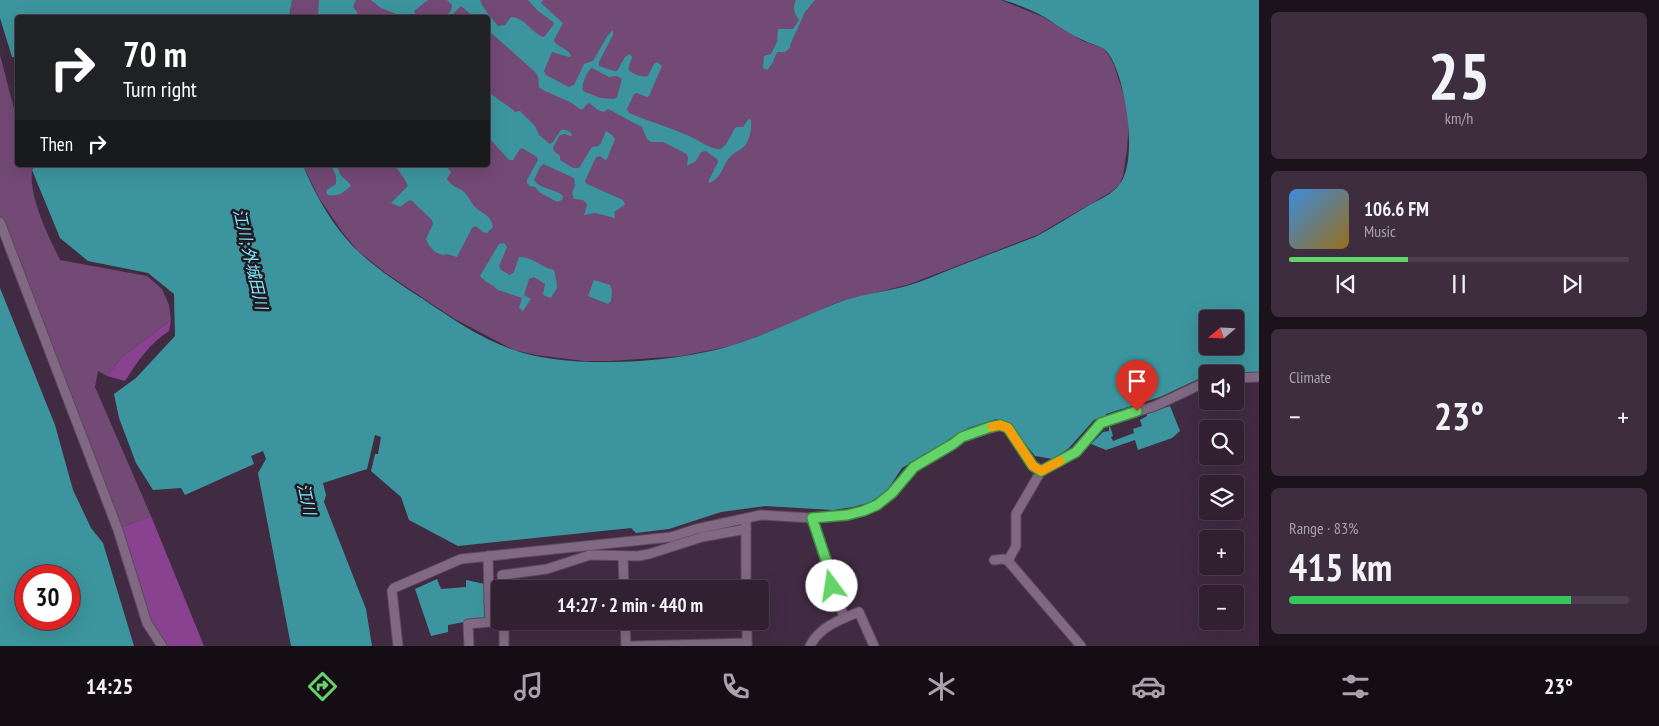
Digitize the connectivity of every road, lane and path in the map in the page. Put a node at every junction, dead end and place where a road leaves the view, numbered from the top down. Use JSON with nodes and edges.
{"nodes":[{"id":1,"x":0,"y":222,"type":"edge"},
{"id":2,"x":1259,"y":377,"type":"edge"},
{"id":3,"x":1244,"y":378,"type":"edge"},
{"id":4,"x":1199,"y":385,"type":"edge"},
{"id":5,"x":1041,"y":471,"type":"junction"},
{"id":6,"x":747,"y":518,"type":"junction"},
{"id":7,"x":812,"y":518,"type":"junction"},
{"id":8,"x":746,"y":529,"type":"junction"},
{"id":9,"x":488,"y":556,"type":"junction"},
{"id":10,"x":623,"y":556,"type":"junction"},
{"id":11,"x":994,"y":560,"type":"dead end"},
{"id":12,"x":1008,"y":561,"type":"junction"},
{"id":13,"x":502,"y":580,"type":"edge"},
{"id":14,"x":624,"y":580,"type":"edge"},
{"id":15,"x":746,"y":580,"type":"edge"},
{"id":16,"x":489,"y":601,"type":"joint"},
{"id":17,"x":844,"y":617,"type":"junction"},
{"id":18,"x":504,"y":630,"type":"edge"},
{"id":19,"x":625,"y":630,"type":"edge"},
{"id":20,"x":747,"y":630,"type":"edge"},
{"id":21,"x":747,"y":644,"type":"edge"},
{"id":22,"x":685,"y":645,"type":"edge"},
{"id":23,"x":162,"y":646,"type":"edge"},
{"id":24,"x":398,"y":646,"type":"edge"},
{"id":25,"x":469,"y":646,"type":"edge"},
{"id":26,"x":504,"y":646,"type":"edge"},
{"id":27,"x":626,"y":646,"type":"edge"},
{"id":28,"x":630,"y":646,"type":"edge"},
{"id":29,"x":810,"y":646,"type":"edge"},
{"id":30,"x":874,"y":646,"type":"edge"},
{"id":31,"x":1081,"y":646,"type":"edge"}],
"edges":[{"from":1,"to":23,"type":"street"},
{"from":2,"to":3,"type":"street"},
{"from":4,"to":5,"type":"street"},
{"from":5,"to":7,"type":"street"},
{"from":5,"to":12,"type":"street"},
{"from":6,"to":7,"type":"street"},
{"from":6,"to":8,"type":"street"},
{"from":6,"to":9,"type":"street"},
{"from":7,"to":17,"type":"street"},
{"from":8,"to":10,"type":"street"},
{"from":8,"to":15,"type":"street"},
{"from":9,"to":16,"type":"street"},
{"from":9,"to":24,"type":"street"},
{"from":10,"to":13,"type":"street"},
{"from":10,"to":14,"type":"street"},
{"from":11,"to":12,"type":"street"},
{"from":12,"to":31,"type":"street"},
{"from":16,"to":25,"type":"street"},
{"from":17,"to":29,"type":"street"},
{"from":17,"to":30,"type":"street"},
{"from":18,"to":26,"type":"street"},
{"from":19,"to":27,"type":"street"},
{"from":20,"to":21,"type":"street"},
{"from":21,"to":22,"type":"street"},
{"from":22,"to":28,"type":"street"}]}
